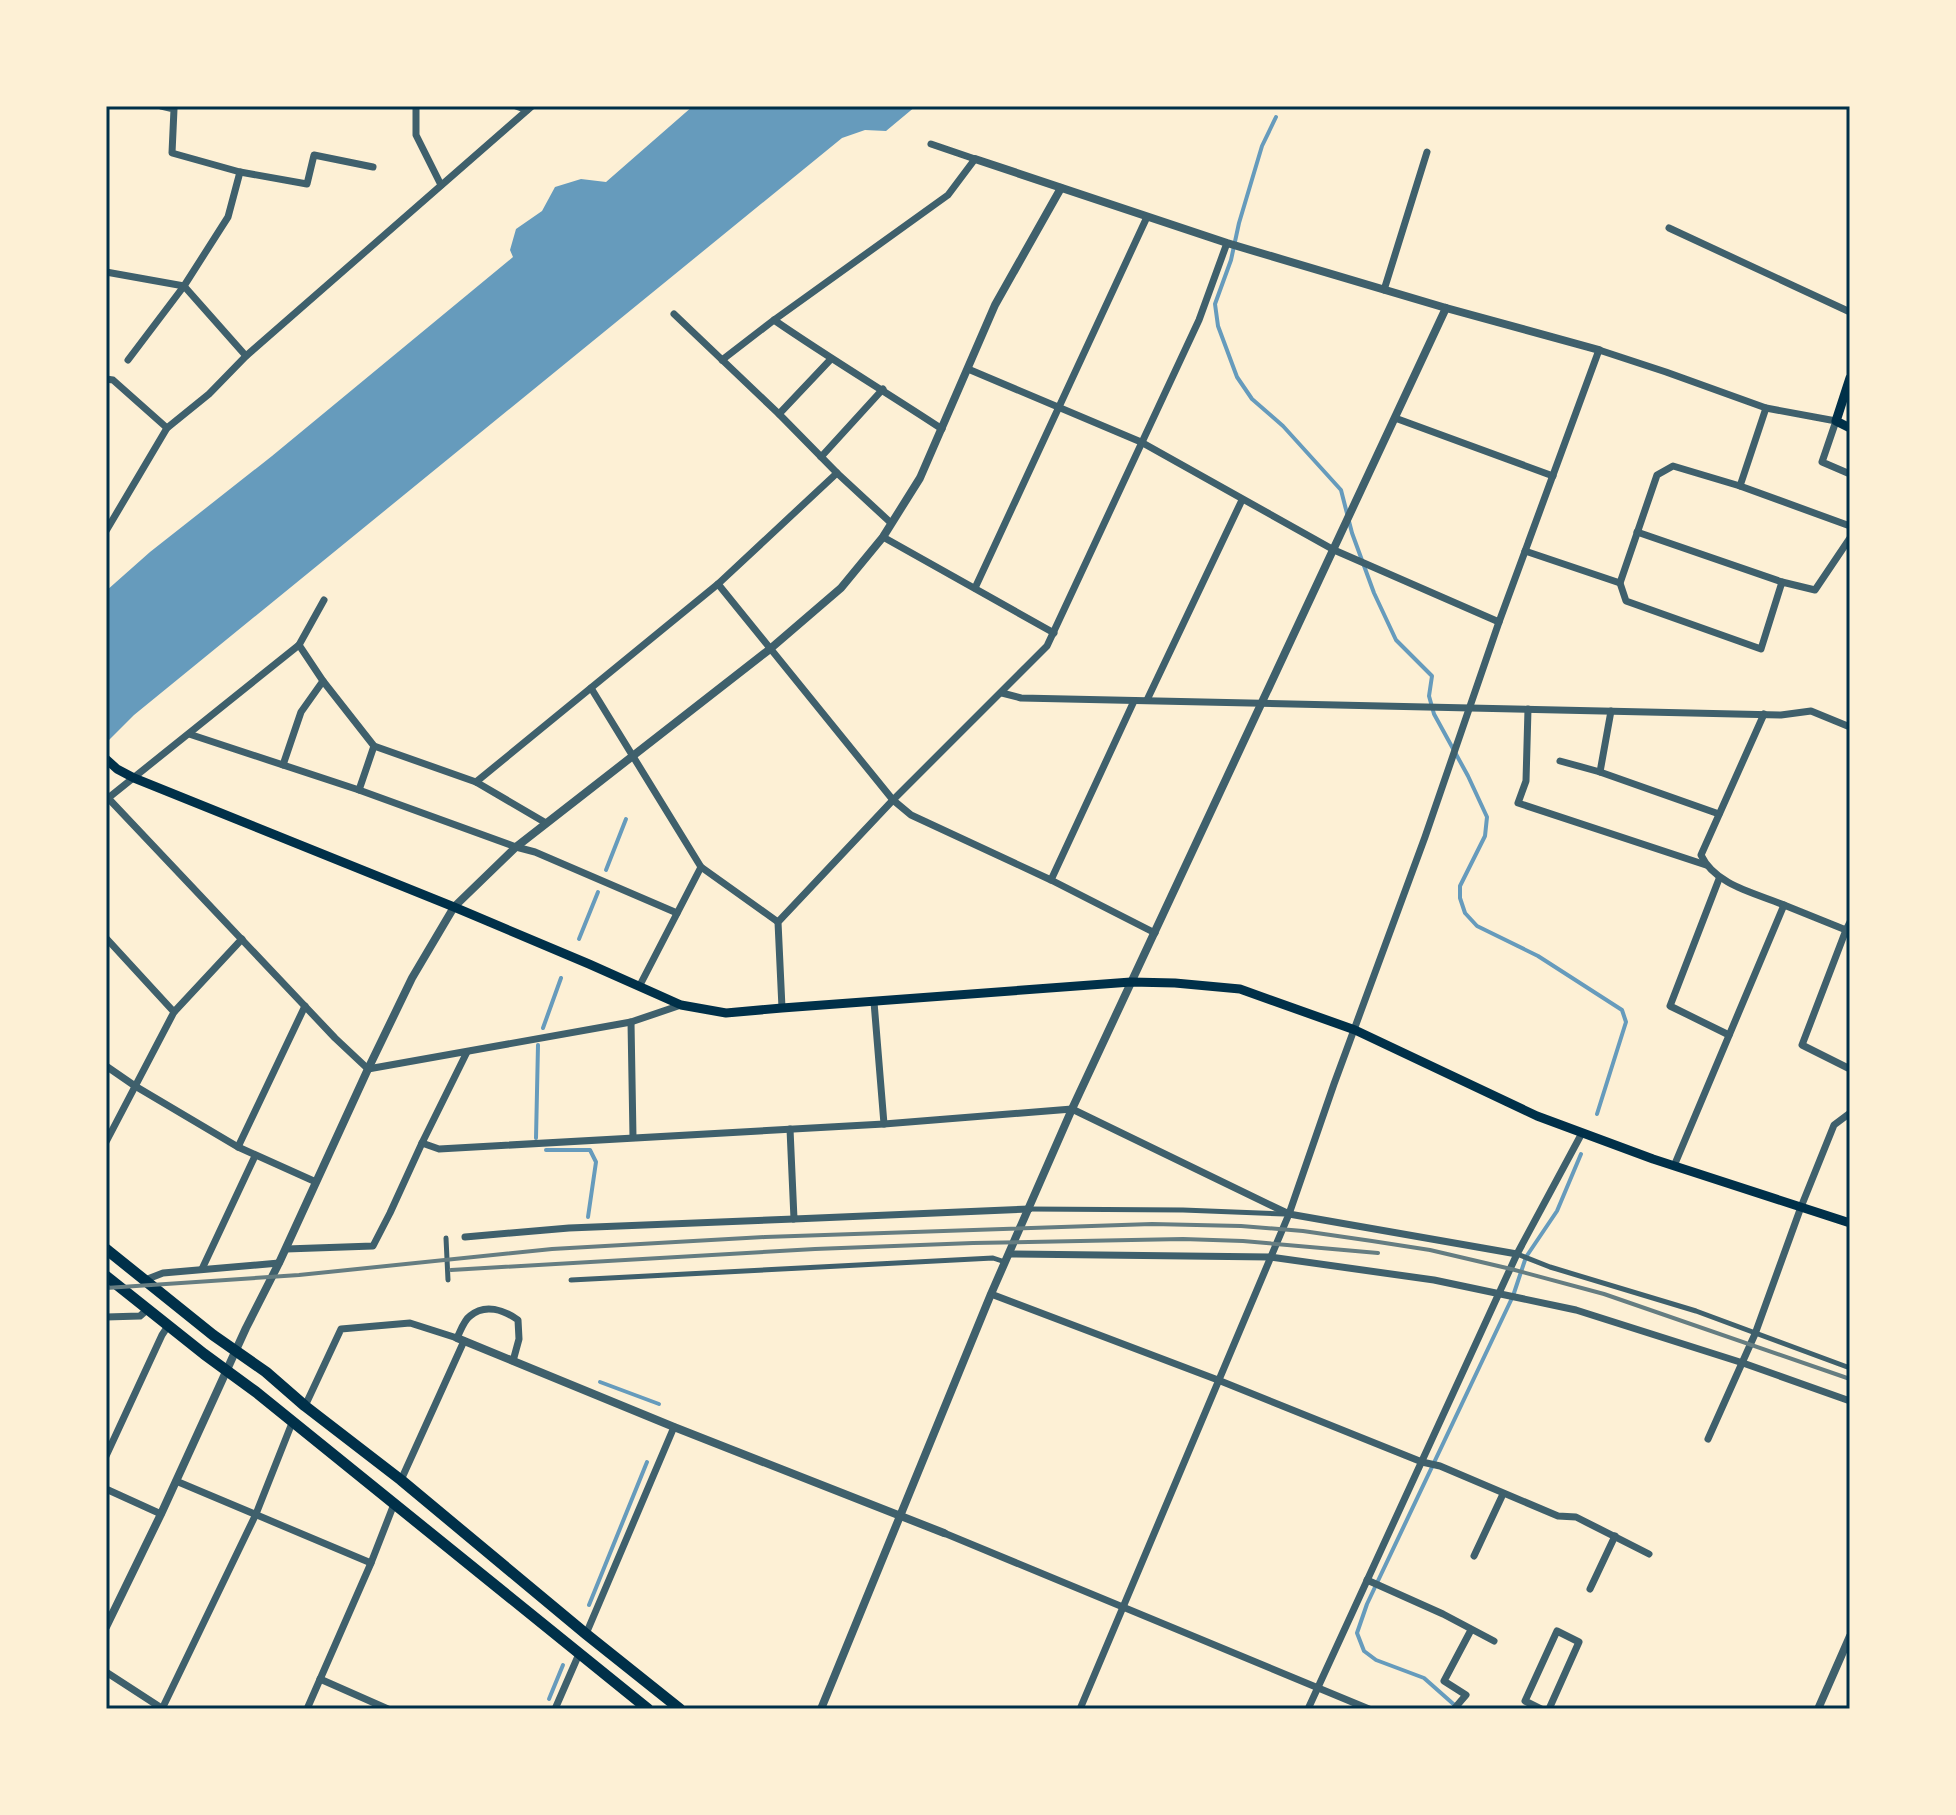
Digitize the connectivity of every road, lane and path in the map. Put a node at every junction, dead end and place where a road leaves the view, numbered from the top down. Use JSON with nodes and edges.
{"nodes":[{"id":1,"x":161,"y":106,"type":"edge"},
{"id":2,"x":416,"y":106,"type":"edge"},
{"id":3,"x":516,"y":106,"type":"edge"},
{"id":4,"x":530,"y":108,"type":"edge"},
{"id":5,"x":931,"y":144,"type":"dead end"},
{"id":6,"x":1427,"y":152,"type":"dead end"},
{"id":7,"x":975,"y":159,"type":"junction"},
{"id":8,"x":373,"y":167,"type":"dead end"},
{"id":9,"x":240,"y":172,"type":"junction"},
{"id":10,"x":441,"y":185,"type":"junction"},
{"id":11,"x":1061,"y":188,"type":"junction"},
{"id":12,"x":1147,"y":217,"type":"junction"},
{"id":13,"x":1669,"y":228,"type":"dead end"},
{"id":14,"x":1227,"y":243,"type":"junction"},
{"id":15,"x":106,"y":272,"type":"edge"},
{"id":16,"x":184,"y":286,"type":"junction"},
{"id":17,"x":1384,"y":290,"type":"junction"},
{"id":18,"x":1446,"y":308,"type":"junction"},
{"id":19,"x":1850,"y":312,"type":"edge"},
{"id":20,"x":674,"y":314,"type":"dead end"},
{"id":21,"x":774,"y":320,"type":"junction"},
{"id":22,"x":1599,"y":350,"type":"junction"},
{"id":23,"x":246,"y":356,"type":"junction"},
{"id":24,"x":831,"y":359,"type":"junction"},
{"id":25,"x":128,"y":360,"type":"dead end"},
{"id":26,"x":722,"y":360,"type":"junction"},
{"id":27,"x":968,"y":369,"type":"junction"},
{"id":28,"x":1850,"y":378,"type":"edge"},
{"id":29,"x":110,"y":379,"type":"edge"},
{"id":30,"x":883,"y":389,"type":"junction"},
{"id":31,"x":106,"y":390,"type":"edge"},
{"id":32,"x":1059,"y":407,"type":"junction"},
{"id":33,"x":1766,"y":408,"type":"junction"},
{"id":34,"x":779,"y":414,"type":"junction"},
{"id":35,"x":1395,"y":418,"type":"junction"},
{"id":36,"x":1836,"y":421,"type":"junction"},
{"id":37,"x":167,"y":428,"type":"junction"},
{"id":38,"x":1850,"y":428,"type":"edge"},
{"id":39,"x":942,"y":429,"type":"junction"},
{"id":40,"x":1141,"y":442,"type":"junction"},
{"id":41,"x":821,"y":457,"type":"junction"},
{"id":42,"x":837,"y":473,"type":"junction"},
{"id":43,"x":1850,"y":474,"type":"edge"},
{"id":44,"x":1553,"y":476,"type":"junction"},
{"id":45,"x":1740,"y":486,"type":"junction"},
{"id":46,"x":1242,"y":500,"type":"junction"},
{"id":47,"x":891,"y":523,"type":"junction"},
{"id":48,"x":1850,"y":526,"type":"edge"},
{"id":49,"x":106,"y":531,"type":"edge"},
{"id":50,"x":1637,"y":532,"type":"junction"},
{"id":51,"x":883,"y":537,"type":"junction"},
{"id":52,"x":1850,"y":538,"type":"edge"},
{"id":53,"x":1334,"y":550,"type":"junction"},
{"id":54,"x":1525,"y":551,"type":"junction"},
{"id":55,"x":1782,"y":582,"type":"junction"},
{"id":56,"x":1620,"y":583,"type":"junction"},
{"id":57,"x":718,"y":584,"type":"junction"},
{"id":58,"x":975,"y":588,"type":"junction"},
{"id":59,"x":324,"y":600,"type":"dead end"},
{"id":60,"x":1499,"y":622,"type":"junction"},
{"id":61,"x":1054,"y":633,"type":"junction"},
{"id":62,"x":299,"y":645,"type":"junction"},
{"id":63,"x":770,"y":649,"type":"junction"},
{"id":64,"x":323,"y":681,"type":"junction"},
{"id":65,"x":591,"y":688,"type":"junction"},
{"id":66,"x":1002,"y":693,"type":"junction"},
{"id":67,"x":1147,"y":700,"type":"junction"},
{"id":68,"x":1134,"y":701,"type":"junction"},
{"id":69,"x":1262,"y":704,"type":"junction"},
{"id":70,"x":1471,"y":708,"type":"junction"},
{"id":71,"x":1528,"y":709,"type":"junction"},
{"id":72,"x":1611,"y":711,"type":"junction"},
{"id":73,"x":1764,"y":714,"type":"junction"},
{"id":74,"x":1850,"y":727,"type":"edge"},
{"id":75,"x":189,"y":734,"type":"junction"},
{"id":76,"x":374,"y":746,"type":"junction"},
{"id":77,"x":633,"y":756,"type":"junction"},
{"id":78,"x":1560,"y":761,"type":"dead end"},
{"id":79,"x":110,"y":763,"type":"edge"},
{"id":80,"x":283,"y":765,"type":"junction"},
{"id":81,"x":1600,"y":772,"type":"junction"},
{"id":82,"x":134,"y":778,"type":"junction"},
{"id":83,"x":476,"y":782,"type":"junction"},
{"id":84,"x":359,"y":790,"type":"junction"},
{"id":85,"x":107,"y":800,"type":"edge"},
{"id":86,"x":893,"y":800,"type":"junction"},
{"id":87,"x":1719,"y":814,"type":"junction"},
{"id":88,"x":546,"y":823,"type":"junction"},
{"id":89,"x":516,"y":847,"type":"junction"},
{"id":90,"x":1706,"y":865,"type":"junction"},
{"id":91,"x":701,"y":867,"type":"junction"},
{"id":92,"x":1719,"y":879,"type":"junction"},
{"id":93,"x":1051,"y":880,"type":"junction"},
{"id":94,"x":1784,"y":905,"type":"junction"},
{"id":95,"x":454,"y":907,"type":"junction"},
{"id":96,"x":677,"y":913,"type":"junction"},
{"id":97,"x":778,"y":922,"type":"junction"},
{"id":98,"x":1848,"y":926,"type":"edge"},
{"id":99,"x":1155,"y":933,"type":"junction"},
{"id":100,"x":106,"y":938,"type":"edge"},
{"id":101,"x":242,"y":939,"type":"junction"},
{"id":102,"x":1131,"y":982,"type":"junction"},
{"id":103,"x":640,"y":985,"type":"junction"},
{"id":104,"x":874,"y":1002,"type":"junction"},
{"id":105,"x":681,"y":1005,"type":"junction"},
{"id":106,"x":305,"y":1006,"type":"junction"},
{"id":107,"x":782,"y":1008,"type":"junction"},
{"id":108,"x":174,"y":1012,"type":"junction"},
{"id":109,"x":631,"y":1022,"type":"junction"},
{"id":110,"x":1355,"y":1030,"type":"junction"},
{"id":111,"x":1729,"y":1035,"type":"junction"},
{"id":112,"x":467,"y":1052,"type":"junction"},
{"id":113,"x":106,"y":1066,"type":"edge"},
{"id":114,"x":368,"y":1069,"type":"junction"},
{"id":115,"x":1850,"y":1069,"type":"edge"},
{"id":116,"x":135,"y":1086,"type":"junction"},
{"id":117,"x":1072,"y":1109,"type":"junction"},
{"id":118,"x":1850,"y":1113,"type":"edge"},
{"id":119,"x":884,"y":1124,"type":"junction"},
{"id":120,"x":790,"y":1129,"type":"junction"},
{"id":121,"x":1582,"y":1133,"type":"junction"},
{"id":122,"x":633,"y":1137,"type":"junction"},
{"id":123,"x":106,"y":1142,"type":"edge"},
{"id":124,"x":422,"y":1143,"type":"junction"},
{"id":125,"x":238,"y":1147,"type":"junction"},
{"id":126,"x":255,"y":1156,"type":"junction"},
{"id":127,"x":1674,"y":1166,"type":"junction"},
{"id":128,"x":316,"y":1182,"type":"junction"},
{"id":129,"x":1801,"y":1207,"type":"junction"},
{"id":130,"x":1029,"y":1209,"type":"junction"},
{"id":131,"x":1289,"y":1214,"type":"junction"},
{"id":132,"x":794,"y":1219,"type":"junction"},
{"id":133,"x":1850,"y":1223,"type":"edge"},
{"id":134,"x":465,"y":1237,"type":"dead end"},
{"id":135,"x":446,"y":1238,"type":"dead end"},
{"id":136,"x":106,"y":1249,"type":"edge"},
{"id":137,"x":286,"y":1249,"type":"junction"},
{"id":138,"x":1517,"y":1254,"type":"junction"},
{"id":139,"x":1270,"y":1257,"type":"junction"},
{"id":140,"x":1007,"y":1258,"type":"junction"},
{"id":141,"x":279,"y":1263,"type":"junction"},
{"id":142,"x":202,"y":1269,"type":"junction"},
{"id":143,"x":106,"y":1276,"type":"edge"},
{"id":144,"x":145,"y":1280,"type":"junction"},
{"id":145,"x":448,"y":1280,"type":"dead end"},
{"id":146,"x":571,"y":1280,"type":"dead end"},
{"id":147,"x":1500,"y":1293,"type":"junction"},
{"id":148,"x":991,"y":1294,"type":"junction"},
{"id":149,"x":148,"y":1309,"type":"junction"},
{"id":150,"x":106,"y":1317,"type":"edge"},
{"id":151,"x":168,"y":1326,"type":"junction"},
{"id":152,"x":1755,"y":1334,"type":"junction"},
{"id":153,"x":460,"y":1340,"type":"junction"},
{"id":154,"x":236,"y":1350,"type":"junction"},
{"id":155,"x":513,"y":1361,"type":"junction"},
{"id":156,"x":1743,"y":1363,"type":"junction"},
{"id":157,"x":1850,"y":1368,"type":"edge"},
{"id":158,"x":227,"y":1370,"type":"junction"},
{"id":159,"x":1218,"y":1380,"type":"junction"},
{"id":160,"x":1850,"y":1401,"type":"edge"},
{"id":161,"x":305,"y":1406,"type":"junction"},
{"id":162,"x":292,"y":1423,"type":"junction"},
{"id":163,"x":674,"y":1427,"type":"junction"},
{"id":164,"x":1708,"y":1439,"type":"dead end"},
{"id":165,"x":106,"y":1456,"type":"edge"},
{"id":166,"x":1422,"y":1462,"type":"junction"},
{"id":167,"x":401,"y":1480,"type":"junction"},
{"id":168,"x":176,"y":1481,"type":"junction"},
{"id":169,"x":106,"y":1489,"type":"edge"},
{"id":170,"x":1503,"y":1494,"type":"junction"},
{"id":171,"x":394,"y":1504,"type":"junction"},
{"id":172,"x":161,"y":1514,"type":"junction"},
{"id":173,"x":256,"y":1514,"type":"junction"},
{"id":174,"x":901,"y":1517,"type":"junction"},
{"id":175,"x":944,"y":1533,"type":"joint"},
{"id":176,"x":1615,"y":1536,"type":"junction"},
{"id":177,"x":1649,"y":1554,"type":"dead end"},
{"id":178,"x":1474,"y":1556,"type":"dead end"},
{"id":179,"x":371,"y":1563,"type":"junction"},
{"id":180,"x":1367,"y":1580,"type":"junction"},
{"id":181,"x":1590,"y":1589,"type":"dead end"},
{"id":182,"x":1123,"y":1607,"type":"junction"},
{"id":183,"x":106,"y":1627,"type":"edge"},
{"id":184,"x":1471,"y":1630,"type":"junction"},
{"id":185,"x":586,"y":1634,"type":"junction"},
{"id":186,"x":1850,"y":1636,"type":"edge"},
{"id":187,"x":1494,"y":1641,"type":"dead end"},
{"id":188,"x":1847,"y":1649,"type":"edge"},
{"id":189,"x":579,"y":1654,"type":"junction"},
{"id":190,"x":106,"y":1672,"type":"edge"},
{"id":191,"x":320,"y":1679,"type":"junction"},
{"id":192,"x":1317,"y":1687,"type":"junction"},
{"id":193,"x":162,"y":1709,"type":"edge"},
{"id":194,"x":307,"y":1709,"type":"edge"},
{"id":195,"x":388,"y":1709,"type":"edge"},
{"id":196,"x":555,"y":1709,"type":"edge"},
{"id":197,"x":648,"y":1709,"type":"edge"},
{"id":198,"x":680,"y":1709,"type":"edge"},
{"id":199,"x":821,"y":1709,"type":"edge"},
{"id":200,"x":1080,"y":1709,"type":"edge"},
{"id":201,"x":1308,"y":1709,"type":"edge"},
{"id":202,"x":1369,"y":1709,"type":"edge"},
{"id":203,"x":1454,"y":1709,"type":"edge"},
{"id":204,"x":1541,"y":1709,"type":"edge"},
{"id":205,"x":1549,"y":1709,"type":"edge"},
{"id":206,"x":1818,"y":1709,"type":"edge"}],
"edges":[{"from":1,"to":9,"type":"street"},
{"from":2,"to":10,"type":"street"},
{"from":3,"to":4,"type":"street"},
{"from":4,"to":10,"type":"street"},
{"from":5,"to":7,"type":"street"},
{"from":6,"to":17,"type":"street"},
{"from":7,"to":11,"type":"street"},
{"from":7,"to":21,"type":"street"},
{"from":8,"to":9,"type":"street"},
{"from":9,"to":16,"type":"street"},
{"from":10,"to":23,"type":"street"},
{"from":11,"to":12,"type":"street"},
{"from":11,"to":27,"type":"street"},
{"from":12,"to":14,"type":"street"},
{"from":12,"to":32,"type":"street"},
{"from":13,"to":19,"type":"street"},
{"from":14,"to":17,"type":"street"},
{"from":14,"to":40,"type":"street"},
{"from":15,"to":16,"type":"street"},
{"from":16,"to":23,"type":"street"},
{"from":16,"to":25,"type":"street"},
{"from":17,"to":18,"type":"street"},
{"from":18,"to":22,"type":"street"},
{"from":18,"to":35,"type":"street"},
{"from":20,"to":26,"type":"street"},
{"from":21,"to":24,"type":"street"},
{"from":21,"to":26,"type":"street"},
{"from":22,"to":33,"type":"street"},
{"from":22,"to":44,"type":"street"},
{"from":23,"to":37,"type":"street"},
{"from":24,"to":30,"type":"street"},
{"from":24,"to":34,"type":"street"},
{"from":26,"to":34,"type":"street"},
{"from":27,"to":32,"type":"street"},
{"from":27,"to":39,"type":"street"},
{"from":28,"to":36,"type":"main road"},
{"from":29,"to":31,"type":"street"},
{"from":29,"to":37,"type":"street"},
{"from":30,"to":39,"type":"street"},
{"from":30,"to":41,"type":"street"},
{"from":32,"to":40,"type":"street"},
{"from":32,"to":58,"type":"street"},
{"from":33,"to":36,"type":"street"},
{"from":33,"to":45,"type":"street"},
{"from":34,"to":41,"type":"street"},
{"from":35,"to":44,"type":"street"},
{"from":35,"to":53,"type":"street"},
{"from":36,"to":38,"type":"main road"},
{"from":36,"to":43,"type":"street"},
{"from":37,"to":49,"type":"street"},
{"from":39,"to":47,"type":"street"},
{"from":40,"to":46,"type":"street"},
{"from":40,"to":61,"type":"street"},
{"from":41,"to":42,"type":"street"},
{"from":42,"to":47,"type":"street"},
{"from":42,"to":57,"type":"street"},
{"from":44,"to":54,"type":"street"},
{"from":45,"to":48,"type":"street"},
{"from":45,"to":50,"type":"street"},
{"from":46,"to":53,"type":"street"},
{"from":46,"to":67,"type":"street"},
{"from":47,"to":51,"type":"street"},
{"from":50,"to":55,"type":"street"},
{"from":50,"to":56,"type":"street"},
{"from":51,"to":58,"type":"street"},
{"from":51,"to":63,"type":"street"},
{"from":52,"to":55,"type":"street"},
{"from":53,"to":60,"type":"street"},
{"from":53,"to":69,"type":"street"},
{"from":54,"to":56,"type":"street"},
{"from":54,"to":60,"type":"street"},
{"from":55,"to":56,"type":"street"},
{"from":57,"to":63,"type":"street"},
{"from":57,"to":65,"type":"street"},
{"from":58,"to":61,"type":"street"},
{"from":59,"to":62,"type":"street"},
{"from":60,"to":70,"type":"street"},
{"from":61,"to":66,"type":"street"},
{"from":62,"to":64,"type":"street"},
{"from":62,"to":75,"type":"street"},
{"from":63,"to":77,"type":"street"},
{"from":63,"to":86,"type":"street"},
{"from":64,"to":76,"type":"street"},
{"from":64,"to":80,"type":"street"},
{"from":65,"to":77,"type":"street"},
{"from":65,"to":83,"type":"street"},
{"from":66,"to":68,"type":"street"},
{"from":66,"to":86,"type":"street"},
{"from":67,"to":68,"type":"street"},
{"from":67,"to":69,"type":"street"},
{"from":68,"to":93,"type":"street"},
{"from":69,"to":70,"type":"street"},
{"from":69,"to":99,"type":"street"},
{"from":70,"to":71,"type":"street"},
{"from":70,"to":110,"type":"street"},
{"from":71,"to":72,"type":"street"},
{"from":71,"to":90,"type":"street"},
{"from":72,"to":73,"type":"street"},
{"from":72,"to":81,"type":"street"},
{"from":73,"to":74,"type":"street"},
{"from":73,"to":87,"type":"street"},
{"from":75,"to":80,"type":"street"},
{"from":75,"to":82,"type":"street"},
{"from":76,"to":83,"type":"street"},
{"from":76,"to":84,"type":"street"},
{"from":77,"to":88,"type":"street"},
{"from":77,"to":91,"type":"street"},
{"from":78,"to":81,"type":"street"},
{"from":79,"to":82,"type":"main road"},
{"from":80,"to":84,"type":"street"},
{"from":81,"to":87,"type":"street"},
{"from":82,"to":85,"type":"street"},
{"from":82,"to":95,"type":"main road"},
{"from":83,"to":88,"type":"street"},
{"from":84,"to":89,"type":"street"},
{"from":85,"to":101,"type":"street"},
{"from":86,"to":93,"type":"street"},
{"from":86,"to":97,"type":"street"},
{"from":87,"to":90,"type":"street"},
{"from":88,"to":89,"type":"street"},
{"from":89,"to":95,"type":"street"},
{"from":89,"to":96,"type":"street"},
{"from":90,"to":92,"type":"street"},
{"from":91,"to":96,"type":"street"},
{"from":91,"to":97,"type":"street"},
{"from":92,"to":94,"type":"street"},
{"from":92,"to":111,"type":"street"},
{"from":93,"to":99,"type":"street"},
{"from":94,"to":98,"type":"street"},
{"from":94,"to":111,"type":"street"},
{"from":95,"to":103,"type":"main road"},
{"from":95,"to":114,"type":"street"},
{"from":96,"to":103,"type":"street"},
{"from":97,"to":107,"type":"street"},
{"from":98,"to":115,"type":"street"},
{"from":99,"to":102,"type":"street"},
{"from":100,"to":108,"type":"street"},
{"from":101,"to":106,"type":"street"},
{"from":101,"to":108,"type":"street"},
{"from":102,"to":104,"type":"main road"},
{"from":102,"to":110,"type":"main road"},
{"from":102,"to":117,"type":"street"},
{"from":103,"to":105,"type":"main road"},
{"from":104,"to":107,"type":"main road"},
{"from":104,"to":119,"type":"street"},
{"from":105,"to":107,"type":"main road"},
{"from":105,"to":109,"type":"street"},
{"from":106,"to":114,"type":"street"},
{"from":106,"to":125,"type":"street"},
{"from":108,"to":116,"type":"street"},
{"from":109,"to":112,"type":"street"},
{"from":109,"to":122,"type":"street"},
{"from":110,"to":121,"type":"main road"},
{"from":110,"to":131,"type":"street"},
{"from":111,"to":127,"type":"street"},
{"from":112,"to":114,"type":"street"},
{"from":112,"to":124,"type":"street"},
{"from":113,"to":116,"type":"street"},
{"from":114,"to":128,"type":"street"},
{"from":116,"to":123,"type":"street"},
{"from":116,"to":125,"type":"street"},
{"from":117,"to":119,"type":"street"},
{"from":117,"to":130,"type":"street"},
{"from":117,"to":131,"type":"street"},
{"from":118,"to":129,"type":"street"},
{"from":119,"to":120,"type":"street"},
{"from":120,"to":122,"type":"street"},
{"from":120,"to":132,"type":"street"},
{"from":121,"to":127,"type":"main road"},
{"from":121,"to":138,"type":"street"},
{"from":122,"to":124,"type":"street"},
{"from":124,"to":137,"type":"street"},
{"from":125,"to":126,"type":"street"},
{"from":126,"to":128,"type":"street"},
{"from":126,"to":142,"type":"street"},
{"from":127,"to":129,"type":"main road"},
{"from":128,"to":137,"type":"street"},
{"from":129,"to":133,"type":"main road"},
{"from":129,"to":152,"type":"street"},
{"from":130,"to":131,"type":"street"},
{"from":130,"to":132,"type":"street"},
{"from":130,"to":140,"type":"street"},
{"from":131,"to":138,"type":"street"},
{"from":131,"to":139,"type":"street"},
{"from":132,"to":134,"type":"street"},
{"from":135,"to":145,"type":"street"},
{"from":136,"to":144,"type":"highway"},
{"from":137,"to":141,"type":"street"},
{"from":138,"to":147,"type":"street"},
{"from":138,"to":152,"type":"street"},
{"from":139,"to":140,"type":"street"},
{"from":139,"to":147,"type":"street"},
{"from":139,"to":159,"type":"street"},
{"from":140,"to":146,"type":"street"},
{"from":140,"to":148,"type":"street"},
{"from":141,"to":142,"type":"street"},
{"from":141,"to":154,"type":"street"},
{"from":142,"to":144,"type":"street"},
{"from":143,"to":149,"type":"highway"},
{"from":144,"to":154,"type":"highway"},
{"from":147,"to":156,"type":"street"},
{"from":147,"to":166,"type":"street"},
{"from":148,"to":159,"type":"street"},
{"from":148,"to":174,"type":"street"},
{"from":149,"to":150,"type":"street"},
{"from":149,"to":151,"type":"highway"},
{"from":151,"to":158,"type":"highway"},
{"from":151,"to":165,"type":"street"},
{"from":152,"to":156,"type":"street"},
{"from":152,"to":157,"type":"street"},
{"from":153,"to":155,"type":"street"},
{"from":153,"to":155,"type":"street"},
{"from":153,"to":161,"type":"street"},
{"from":153,"to":167,"type":"street"},
{"from":154,"to":158,"type":"street"},
{"from":154,"to":161,"type":"highway"},
{"from":155,"to":163,"type":"street"},
{"from":156,"to":160,"type":"street"},
{"from":156,"to":164,"type":"street"},
{"from":158,"to":162,"type":"highway"},
{"from":158,"to":168,"type":"street"},
{"from":159,"to":166,"type":"street"},
{"from":159,"to":182,"type":"street"},
{"from":161,"to":167,"type":"highway"},
{"from":162,"to":171,"type":"highway"},
{"from":162,"to":173,"type":"street"},
{"from":163,"to":174,"type":"street"},
{"from":163,"to":185,"type":"street"},
{"from":166,"to":170,"type":"street"},
{"from":166,"to":180,"type":"street"},
{"from":167,"to":185,"type":"highway"},
{"from":168,"to":172,"type":"street"},
{"from":168,"to":173,"type":"street"},
{"from":169,"to":172,"type":"street"},
{"from":170,"to":176,"type":"street"},
{"from":170,"to":178,"type":"street"},
{"from":171,"to":179,"type":"street"},
{"from":171,"to":189,"type":"highway"},
{"from":172,"to":183,"type":"street"},
{"from":173,"to":179,"type":"street"},
{"from":173,"to":193,"type":"street"},
{"from":174,"to":175,"type":"street"},
{"from":174,"to":199,"type":"street"},
{"from":175,"to":182,"type":"street"},
{"from":176,"to":177,"type":"street"},
{"from":176,"to":181,"type":"street"},
{"from":179,"to":191,"type":"street"},
{"from":180,"to":184,"type":"street"},
{"from":180,"to":192,"type":"street"},
{"from":182,"to":192,"type":"street"},
{"from":182,"to":200,"type":"street"},
{"from":184,"to":187,"type":"street"},
{"from":184,"to":203,"type":"street"},
{"from":185,"to":198,"type":"highway"},
{"from":186,"to":188,"type":"street"},
{"from":188,"to":206,"type":"street"},
{"from":189,"to":196,"type":"street"},
{"from":189,"to":197,"type":"highway"},
{"from":190,"to":193,"type":"street"},
{"from":191,"to":194,"type":"street"},
{"from":191,"to":195,"type":"street"},
{"from":192,"to":201,"type":"street"},
{"from":192,"to":202,"type":"street"},
{"from":204,"to":205,"type":"street"}]}
